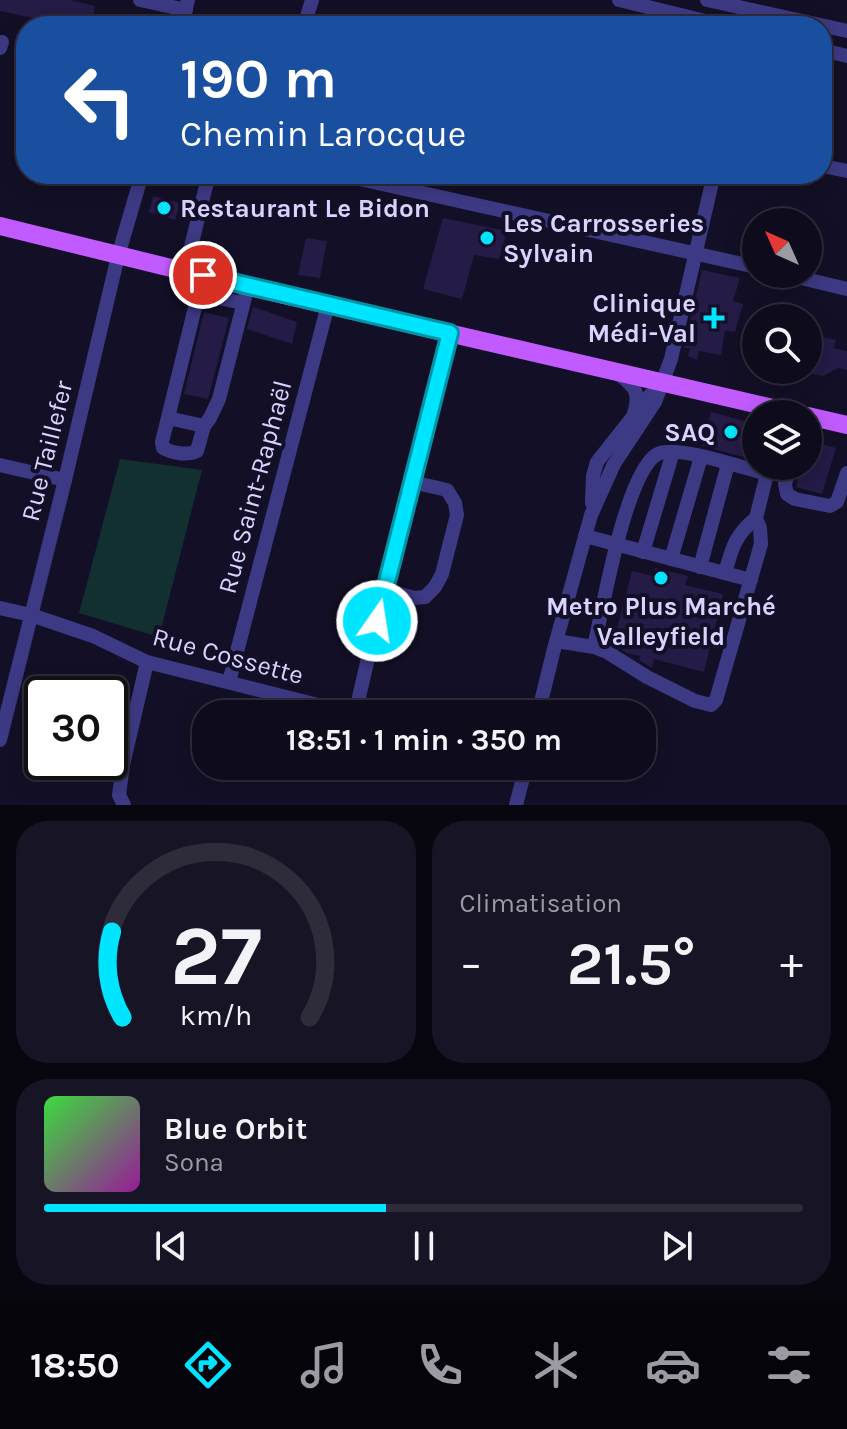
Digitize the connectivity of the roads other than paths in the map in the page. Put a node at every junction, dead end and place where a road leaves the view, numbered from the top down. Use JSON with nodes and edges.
{"nodes":[{"id":1,"x":140,"y":0,"type":"edge"},
{"id":2,"x":619,"y":0,"type":"edge"},
{"id":3,"x":707,"y":0,"type":"edge"},
{"id":4,"x":187,"y":5,"type":"edge"},
{"id":5,"x":753,"y":5,"type":"edge"},
{"id":6,"x":685,"y":16,"type":"edge"},
{"id":7,"x":793,"y":16,"type":"edge"},
{"id":8,"x":139,"y":184,"type":"edge"},
{"id":9,"x":207,"y":184,"type":"edge"},
{"id":10,"x":382,"y":184,"type":"edge"},
{"id":11,"x":712,"y":184,"type":"edge"},
{"id":12,"x":0,"y":226,"type":"edge"},
{"id":13,"x":696,"y":253,"type":"junction"},
{"id":14,"x":118,"y":256,"type":"junction"},
{"id":15,"x":742,"y":264,"type":"edge"},
{"id":16,"x":194,"y":273,"type":"junction"},
{"id":17,"x":822,"y":283,"type":"edge"},
{"id":18,"x":847,"y":289,"type":"edge"},
{"id":19,"x":199,"y":294,"type":"junction"},
{"id":20,"x":246,"y":294,"type":"junction"},
{"id":21,"x":328,"y":305,"type":"junction"},
{"id":22,"x":450,"y":333,"type":"junction"},
{"id":23,"x":616,"y":372,"type":"junction"},
{"id":24,"x":663,"y":382,"type":"junction"},
{"id":25,"x":742,"y":401,"type":"edge"},
{"id":26,"x":633,"y":416,"type":"junction"},
{"id":27,"x":168,"y":418,"type":"junction"},
{"id":28,"x":822,"y":419,"type":"edge"},
{"id":29,"x":847,"y":425,"type":"edge"},
{"id":30,"x":204,"y":426,"type":"junction"},
{"id":31,"x":673,"y":452,"type":"junction"},
{"id":32,"x":701,"y":457,"type":"junction"},
{"id":33,"x":728,"y":464,"type":"junction"},
{"id":34,"x":0,"y":465,"type":"edge"},
{"id":35,"x":742,"y":466,"type":"edge"},
{"id":36,"x":847,"y":473,"type":"edge"},
{"id":37,"x":65,"y":480,"type":"junction"},
{"id":38,"x":766,"y":480,"type":"edge"},
{"id":39,"x":786,"y":480,"type":"edge"},
{"id":40,"x":412,"y":482,"type":"junction"},
{"id":41,"x":591,"y":515,"type":"junction"},
{"id":42,"x":756,"y":518,"type":"junction"},
{"id":43,"x":585,"y":536,"type":"junction"},
{"id":44,"x":616,"y":545,"type":"junction"},
{"id":45,"x":643,"y":552,"type":"junction"},
{"id":46,"x":671,"y":559,"type":"junction"},
{"id":47,"x":700,"y":567,"type":"junction"},
{"id":48,"x":725,"y":573,"type":"junction"},
{"id":49,"x":751,"y":580,"type":"junction"},
{"id":50,"x":384,"y":590,"type":"junction"},
{"id":51,"x":0,"y":608,"type":"edge"},
{"id":52,"x":31,"y":615,"type":"junction"},
{"id":53,"x":556,"y":641,"type":"junction"},
{"id":54,"x":594,"y":647,"type":"junction"},
{"id":55,"x":147,"y":662,"type":"junction"},
{"id":56,"x":229,"y":682,"type":"junction"},
{"id":57,"x":300,"y":700,"type":"edge"},
{"id":58,"x":358,"y":700,"type":"edge"},
{"id":59,"x":541,"y":700,"type":"edge"},
{"id":60,"x":0,"y":740,"type":"edge"},
{"id":61,"x":522,"y":780,"type":"edge"},
{"id":62,"x":124,"y":805,"type":"edge"},
{"id":63,"x":516,"y":805,"type":"edge"}],
"edges":[{"from":1,"to":4,"type":"street"},
{"from":2,"to":6,"type":"street"},
{"from":3,"to":5,"type":"street"},
{"from":5,"to":7,"type":"street"},
{"from":8,"to":14,"type":"street","name":"Rue Taillefer"},
{"from":9,"to":16,"type":"street"},
{"from":10,"to":13,"type":"street"},
{"from":11,"to":13,"type":"street"},
{"from":12,"to":14,"type":"main road"},
{"from":13,"to":15,"type":"street"},
{"from":13,"to":24,"type":"street"},
{"from":14,"to":16,"type":"main road"},
{"from":14,"to":37,"type":"street","name":"Rue Taillefer"},
{"from":16,"to":19,"type":"street"},
{"from":16,"to":20,"type":"main road"},
{"from":17,"to":18,"type":"street"},
{"from":19,"to":20,"type":"street"},
{"from":19,"to":27,"type":"street"},
{"from":20,"to":21,"type":"main road"},
{"from":20,"to":30,"type":"street"},
{"from":21,"to":22,"type":"main road"},
{"from":21,"to":56,"type":"street","name":"Rue Saint-Raphaël"},
{"from":22,"to":23,"type":"main road"},
{"from":22,"to":40,"type":"street"},
{"from":23,"to":24,"type":"main road"},
{"from":23,"to":26,"type":"street"},
{"from":24,"to":25,"type":"main road"},
{"from":24,"to":26,"type":"street"},
{"from":24,"to":41,"type":"street"},
{"from":26,"to":41,"type":"street"},
{"from":27,"to":30,"type":"street"},
{"from":27,"to":30,"type":"street"},
{"from":28,"to":29,"type":"main road"},
{"from":31,"to":32,"type":"street"},
{"from":31,"to":44,"type":"street"},
{"from":31,"to":45,"type":"street"},
{"from":32,"to":33,"type":"street"},
{"from":32,"to":46,"type":"street"},
{"from":33,"to":35,"type":"street"},
{"from":33,"to":47,"type":"street"},
{"from":34,"to":37,"type":"street"},
{"from":36,"to":39,"type":"street"},
{"from":37,"to":52,"type":"street","name":"Rue Taillefer"},
{"from":38,"to":42,"type":"street"},
{"from":40,"to":50,"type":"street"},
{"from":40,"to":50,"type":"street"},
{"from":41,"to":43,"type":"street"},
{"from":42,"to":48,"type":"street"},
{"from":42,"to":49,"type":"street"},
{"from":43,"to":44,"type":"street"},
{"from":43,"to":53,"type":"street"},
{"from":44,"to":45,"type":"street"},
{"from":44,"to":54,"type":"street"},
{"from":45,"to":46,"type":"street"},
{"from":46,"to":47,"type":"street"},
{"from":47,"to":48,"type":"street"},
{"from":48,"to":49,"type":"street"},
{"from":49,"to":54,"type":"street"},
{"from":50,"to":58,"type":"street"},
{"from":51,"to":52,"type":"street","name":"Rue Cossette"},
{"from":52,"to":55,"type":"street","name":"Rue Cossette"},
{"from":52,"to":60,"type":"street","name":"Rue Taillefer"},
{"from":53,"to":54,"type":"street"},
{"from":53,"to":59,"type":"street"},
{"from":55,"to":56,"type":"street","name":"Rue Cossette"},
{"from":55,"to":62,"type":"street"},
{"from":56,"to":57,"type":"street","name":"Rue Cossette"},
{"from":61,"to":63,"type":"street"}]}
